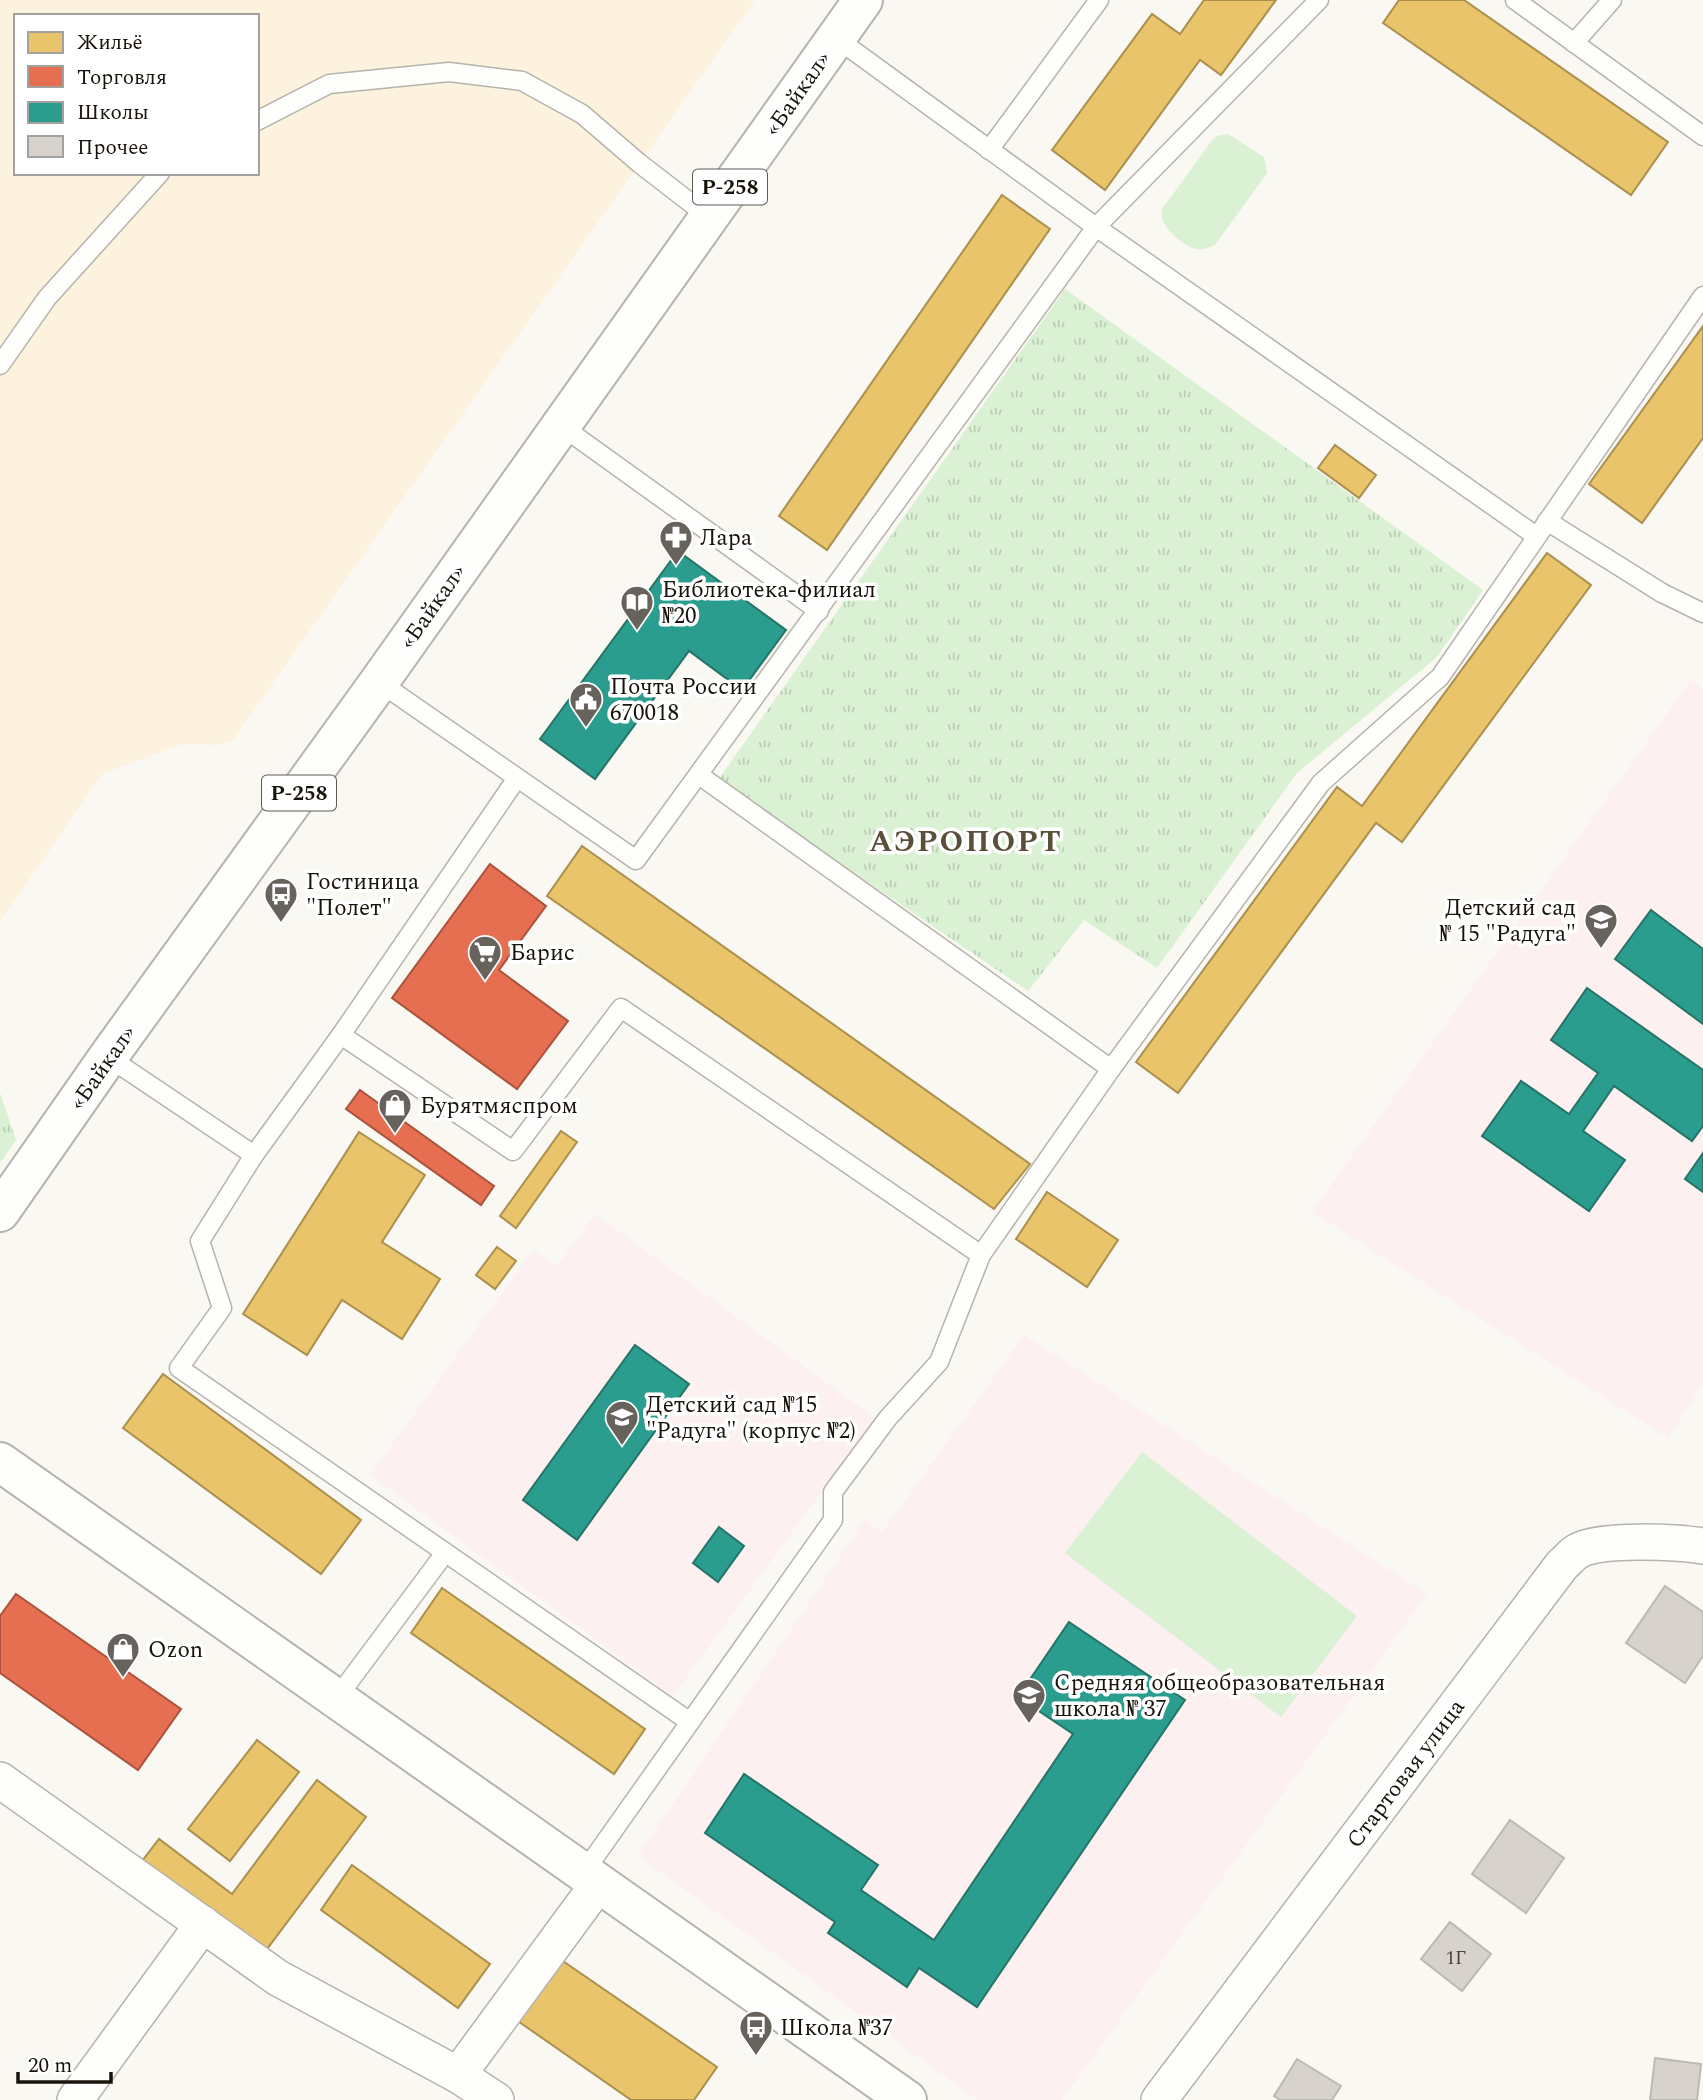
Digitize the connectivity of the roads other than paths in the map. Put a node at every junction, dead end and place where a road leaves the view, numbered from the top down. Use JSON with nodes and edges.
{"nodes":[{"id":1,"x":863,"y":0,"type":"edge"},
{"id":2,"x":1099,"y":0,"type":"edge"},
{"id":3,"x":1319,"y":0,"type":"edge"},
{"id":4,"x":1515,"y":0,"type":"edge"},
{"id":5,"x":1612,"y":0,"type":"edge"},
{"id":6,"x":836,"y":38,"type":"junction"},
{"id":7,"x":1574,"y":43,"type":"junction"},
{"id":8,"x":259,"y":120,"type":"edge"},
{"id":9,"x":1703,"y":136,"type":"edge"},
{"id":10,"x":989,"y":150,"type":"junction"},
{"id":11,"x":158,"y":175,"type":"edge"},
{"id":12,"x":709,"y":217,"type":"junction"},
{"id":13,"x":1096,"y":227,"type":"junction"},
{"id":14,"x":1703,"y":296,"type":"edge"},
{"id":15,"x":0,"y":365,"type":"edge"},
{"id":16,"x":560,"y":425,"type":"junction"},
{"id":17,"x":1547,"y":521,"type":"junction"},
{"id":18,"x":1536,"y":537,"type":"junction"},
{"id":19,"x":819,"y":611,"type":"junction"},
{"id":20,"x":1703,"y":612,"type":"edge"},
{"id":21,"x":379,"y":682,"type":"junction"},
{"id":22,"x":699,"y":775,"type":"junction"},
{"id":23,"x":517,"y":778,"type":"junction"},
{"id":24,"x":341,"y":1035,"type":"junction"},
{"id":25,"x":108,"y":1057,"type":"junction"},
{"id":26,"x":1111,"y":1069,"type":"junction"},
{"id":27,"x":254,"y":1155,"type":"junction"},
{"id":28,"x":0,"y":1212,"type":"edge"},
{"id":29,"x":981,"y":1255,"type":"junction"},
{"id":30,"x":0,"y":1462,"type":"edge"},
{"id":31,"x":1703,"y":1546,"type":"edge"},
{"id":32,"x":445,"y":1552,"type":"junction"},
{"id":33,"x":336,"y":1699,"type":"junction"},
{"id":34,"x":690,"y":1722,"type":"junction"},
{"id":35,"x":0,"y":1780,"type":"edge"},
{"id":36,"x":591,"y":1878,"type":"junction"},
{"id":37,"x":203,"y":1924,"type":"junction"},
{"id":38,"x":458,"y":2075,"type":"junction"},
{"id":39,"x":75,"y":2100,"type":"edge"},
{"id":40,"x":496,"y":2100,"type":"edge"},
{"id":41,"x":907,"y":2100,"type":"edge"},
{"id":42,"x":1159,"y":2100,"type":"edge"}],
"edges":[{"from":1,"to":6,"type":"main road","name":"«Байкал»","number":"Р-258"},
{"from":2,"to":10,"type":"lane"},
{"from":3,"to":13,"type":"lane"},
{"from":4,"to":7,"type":"lane"},
{"from":5,"to":7,"type":"lane"},
{"from":6,"to":10,"type":"lane"},
{"from":6,"to":12,"type":"main road","name":"«Байкал»","number":"Р-258"},
{"from":7,"to":9,"type":"lane"},
{"from":8,"to":12,"type":"lane"},
{"from":10,"to":13,"type":"lane"},
{"from":11,"to":15,"type":"lane"},
{"from":12,"to":16,"type":"main road","name":"«Байкал»","number":"Р-258"},
{"from":13,"to":18,"type":"lane"},
{"from":13,"to":19,"type":"lane"},
{"from":14,"to":17,"type":"lane"},
{"from":16,"to":19,"type":"lane"},
{"from":16,"to":21,"type":"main road","name":"«Байкал»","number":"Р-258"},
{"from":17,"to":18,"type":"lane"},
{"from":17,"to":20,"type":"lane"},
{"from":18,"to":26,"type":"lane"},
{"from":19,"to":22,"type":"lane"},
{"from":21,"to":23,"type":"lane"},
{"from":21,"to":25,"type":"main road","name":"«Байкал»","number":"Р-258"},
{"from":22,"to":23,"type":"lane"},
{"from":22,"to":26,"type":"lane"},
{"from":23,"to":24,"type":"lane"},
{"from":24,"to":27,"type":"lane"},
{"from":24,"to":29,"type":"lane"},
{"from":25,"to":27,"type":"lane"},
{"from":25,"to":28,"type":"main road","name":"«Байкал»","number":"Р-258"},
{"from":26,"to":29,"type":"lane"},
{"from":27,"to":32,"type":"lane"},
{"from":29,"to":34,"type":"lane"},
{"from":30,"to":33,"type":"main road"},
{"from":31,"to":42,"type":"street","name":"Стартовая улица"},
{"from":32,"to":33,"type":"lane"},
{"from":32,"to":34,"type":"lane"},
{"from":33,"to":36,"type":"main road"},
{"from":34,"to":36,"type":"lane"},
{"from":35,"to":37,"type":"street"},
{"from":36,"to":38,"type":"street"},
{"from":36,"to":41,"type":"main road"},
{"from":37,"to":38,"type":"street"},
{"from":37,"to":39,"type":"street"},
{"from":38,"to":40,"type":"street"}]}
